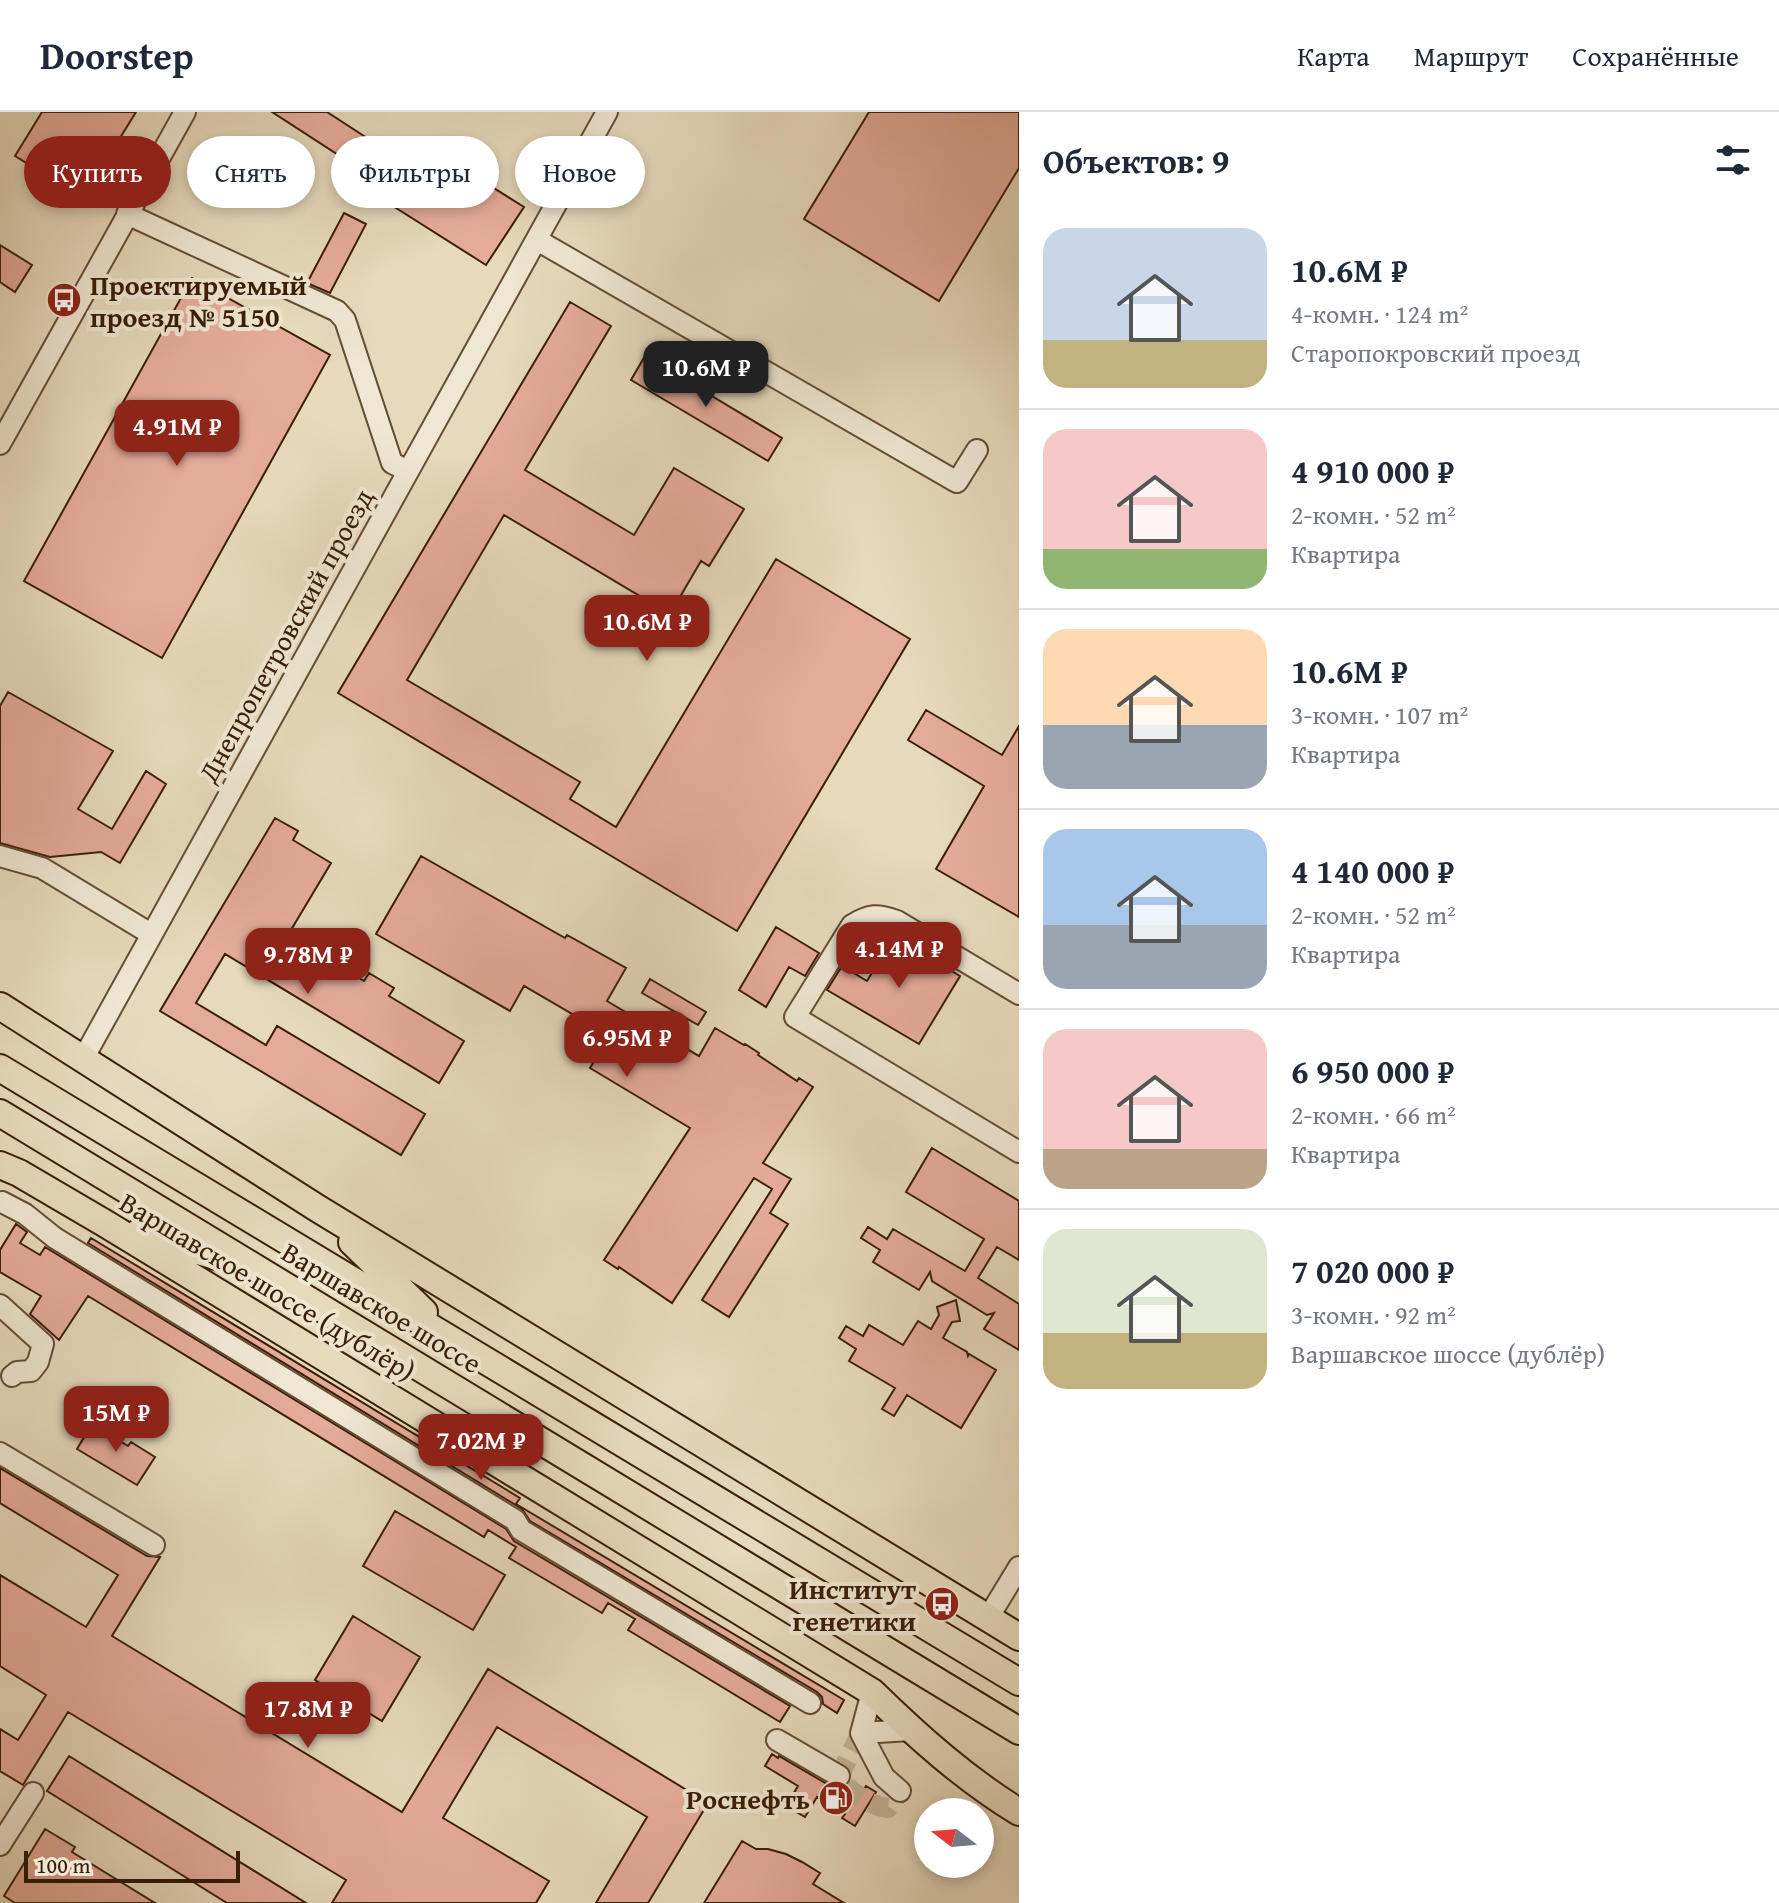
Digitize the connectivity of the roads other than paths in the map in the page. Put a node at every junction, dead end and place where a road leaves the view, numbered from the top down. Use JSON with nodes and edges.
{"nodes":[{"id":1,"x":185,"y":112,"type":"edge"},
{"id":2,"x":607,"y":112,"type":"edge"},
{"id":3,"x":127,"y":214,"type":"junction"},
{"id":4,"x":537,"y":240,"type":"junction"},
{"id":5,"x":0,"y":444,"type":"edge"},
{"id":6,"x":977,"y":450,"type":"dead end"},
{"id":7,"x":408,"y":471,"type":"junction"},
{"id":8,"x":0,"y":856,"type":"edge"},
{"id":9,"x":151,"y":934,"type":"junction"},
{"id":10,"x":1019,"y":994,"type":"edge"},
{"id":11,"x":0,"y":1006,"type":"edge"},
{"id":12,"x":83,"y":1059,"type":"junction"},
{"id":13,"x":0,"y":1068,"type":"edge"},
{"id":14,"x":0,"y":1113,"type":"edge"},
{"id":15,"x":1019,"y":1152,"type":"edge"},
{"id":16,"x":10,"y":1169,"type":"edge"},
{"id":17,"x":1,"y":1204,"type":"edge"},
{"id":18,"x":317,"y":1208,"type":"junction"},
{"id":19,"x":106,"y":1224,"type":"junction"},
{"id":20,"x":254,"y":1267,"type":"junction"},
{"id":21,"x":0,"y":1305,"type":"edge"},
{"id":22,"x":458,"y":1345,"type":"junction"},
{"id":23,"x":21,"y":1379,"type":"dead end"},
{"id":24,"x":0,"y":1453,"type":"edge"},
{"id":25,"x":154,"y":1545,"type":"dead end"},
{"id":26,"x":1019,"y":1567,"type":"edge"},
{"id":27,"x":988,"y":1618,"type":"junction"},
{"id":28,"x":1019,"y":1637,"type":"edge"},
{"id":29,"x":1019,"y":1682,"type":"edge"},
{"id":30,"x":872,"y":1692,"type":"junction"},
{"id":31,"x":810,"y":1703,"type":"dead end"},
{"id":32,"x":911,"y":1730,"type":"junction"},
{"id":33,"x":1019,"y":1731,"type":"edge"},
{"id":34,"x":861,"y":1733,"type":"junction"},
{"id":35,"x":777,"y":1740,"type":"dead end"},
{"id":36,"x":839,"y":1776,"type":"dead end"},
{"id":37,"x":900,"y":1791,"type":"dead end"},
{"id":38,"x":33,"y":1793,"type":"dead end"},
{"id":39,"x":1019,"y":1812,"type":"edge"},
{"id":40,"x":0,"y":1845,"type":"edge"}],
"edges":[{"from":1,"to":3,"type":"street"},
{"from":2,"to":4,"type":"street","name":"Днепропетровский проезд"},
{"from":3,"to":5,"type":"street"},
{"from":3,"to":7,"type":"street"},
{"from":4,"to":6,"type":"street"},
{"from":4,"to":7,"type":"street","name":"Днепропетровский проезд"},
{"from":7,"to":9,"type":"street","name":"Днепропетровский проезд"},
{"from":8,"to":9,"type":"street"},
{"from":9,"to":12,"type":"street","name":"Днепропетровский проезд"},
{"from":10,"to":15,"type":"street"},
{"from":11,"to":12,"type":"main road"},
{"from":12,"to":18,"type":"main road"},
{"from":13,"to":22,"type":"main road","name":"Варшавское шоссе"},
{"from":14,"to":20,"type":"main road","name":"Варшавское шоссе"},
{"from":16,"to":17,"type":"street"},
{"from":16,"to":19,"type":"main road","name":"Варшавское шоссе (дублёр)"},
{"from":17,"to":31,"type":"street"},
{"from":18,"to":22,"type":"main road"},
{"from":18,"to":27,"type":"main road"},
{"from":19,"to":20,"type":"main road"},
{"from":19,"to":30,"type":"main road","name":"Варшавское шоссе (дублёр)"},
{"from":20,"to":33,"type":"main road","name":"Варшавское шоссе"},
{"from":21,"to":23,"type":"street"},
{"from":22,"to":29,"type":"main road","name":"Варшавское шоссе"},
{"from":24,"to":25,"type":"street"},
{"from":26,"to":27,"type":"street"},
{"from":27,"to":28,"type":"main road"},
{"from":30,"to":32,"type":"main road","name":"Варшавское шоссе (дублёр)"},
{"from":30,"to":34,"type":"street"},
{"from":32,"to":34,"type":"street"},
{"from":32,"to":39,"type":"main road","name":"Варшавское шоссе (дублёр)"},
{"from":34,"to":37,"type":"street"},
{"from":35,"to":36,"type":"street"},
{"from":38,"to":40,"type":"street"}]}
